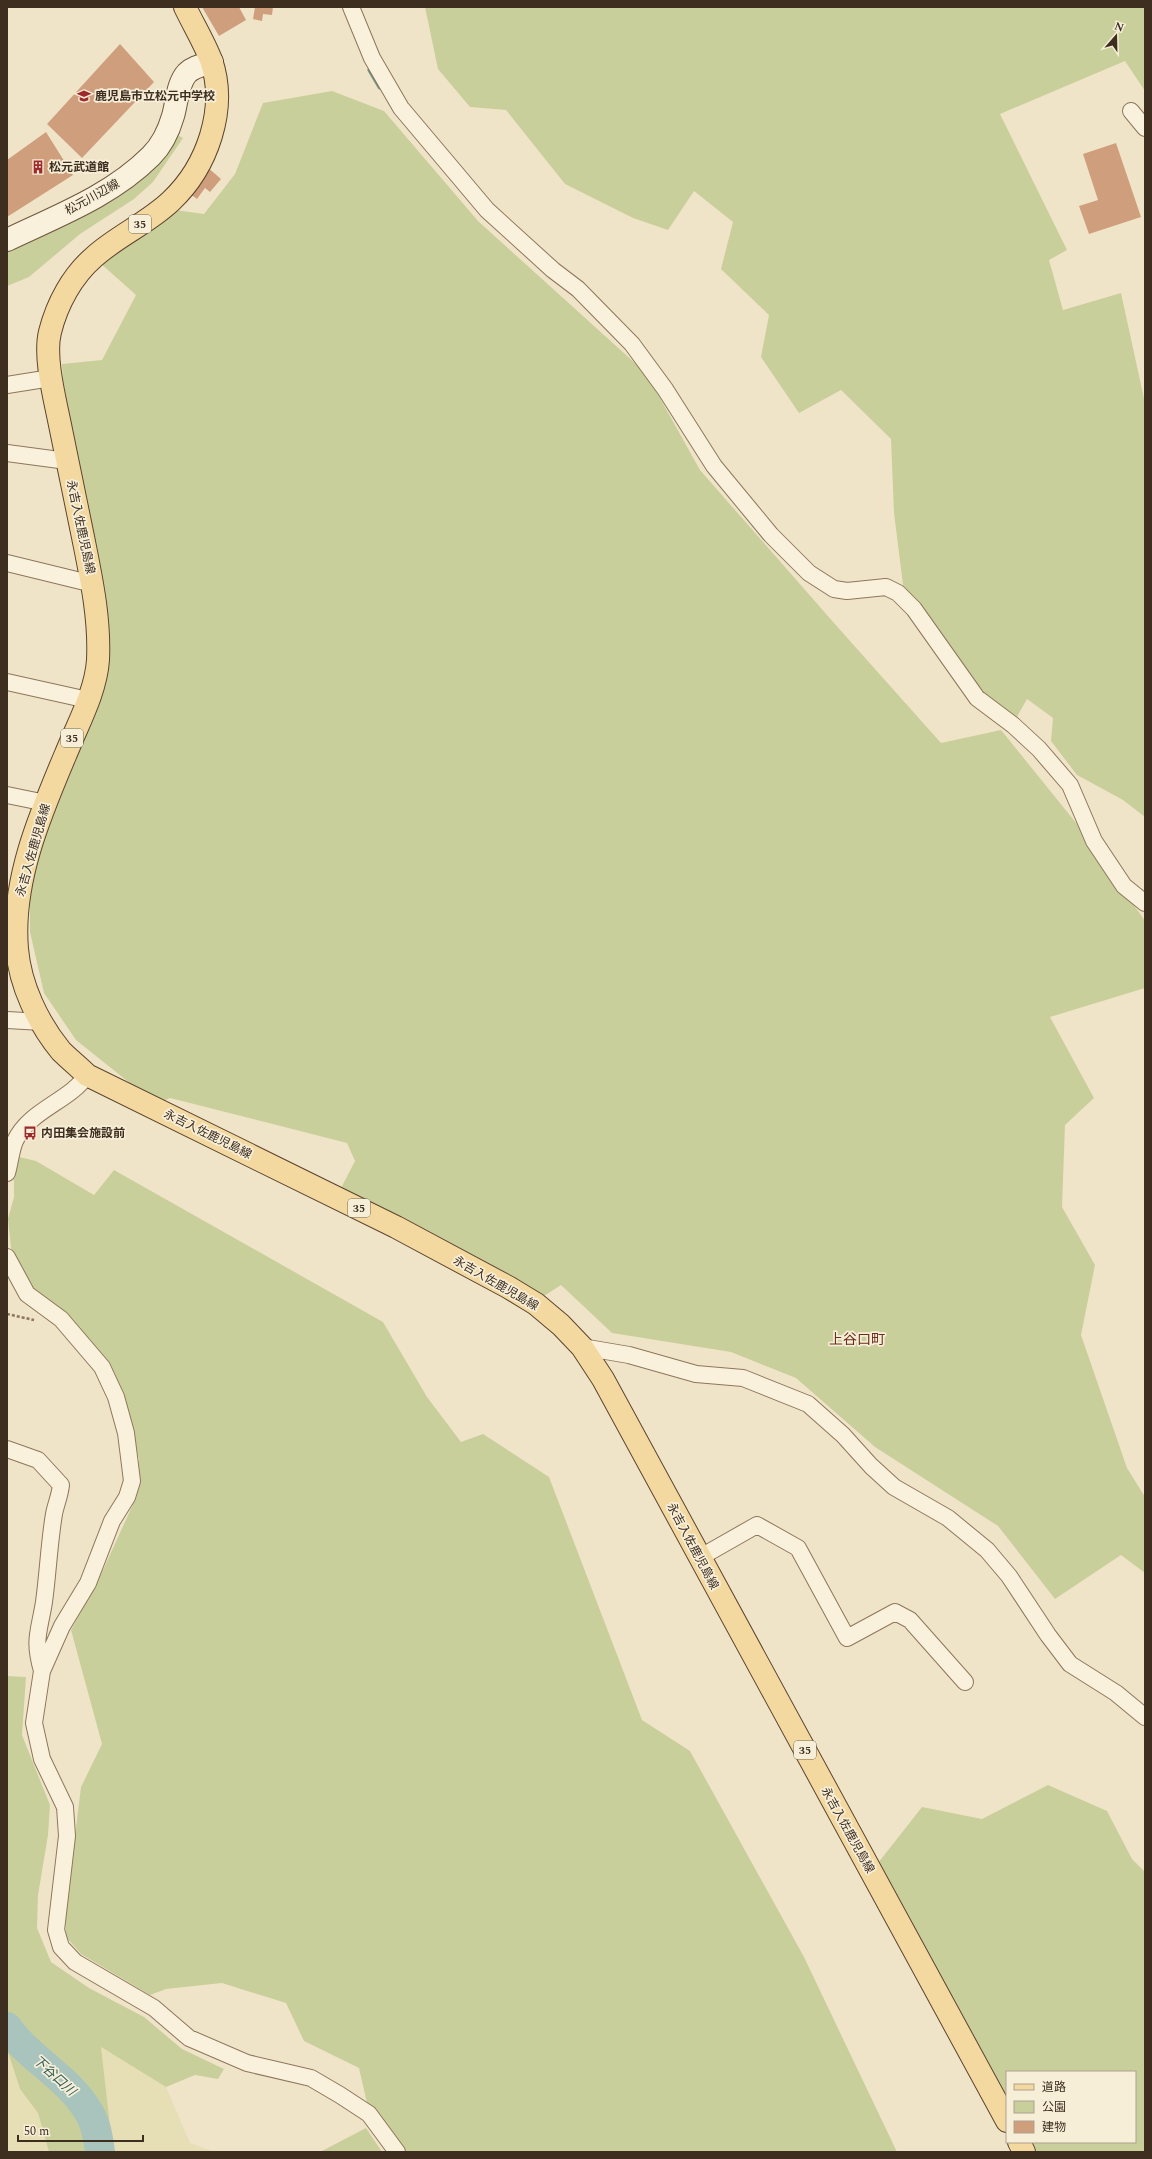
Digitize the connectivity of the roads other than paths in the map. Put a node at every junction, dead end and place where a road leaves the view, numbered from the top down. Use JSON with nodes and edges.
{"nodes":[{"id":1,"x":185,"y":7,"type":"edge"},
{"id":2,"x":351,"y":7,"type":"edge"},
{"id":3,"x":212,"y":62,"type":"junction"},
{"id":4,"x":1131,"y":111,"type":"dead end"},
{"id":5,"x":1145,"y":128,"type":"edge"},
{"id":6,"x":7,"y":240,"type":"edge"},
{"id":7,"x":50,"y":378,"type":"junction"},
{"id":8,"x":7,"y":385,"type":"edge"},
{"id":9,"x":7,"y":453,"type":"edge"},
{"id":10,"x":67,"y":461,"type":"junction"},
{"id":11,"x":7,"y":563,"type":"edge"},
{"id":12,"x":93,"y":584,"type":"junction"},
{"id":13,"x":7,"y":682,"type":"edge"},
{"id":14,"x":88,"y":700,"type":"junction"},
{"id":15,"x":7,"y":795,"type":"edge"},
{"id":16,"x":46,"y":803,"type":"junction"},
{"id":17,"x":1145,"y":903,"type":"edge"},
{"id":18,"x":12,"y":912,"type":"edge"},
{"id":19,"x":7,"y":1020,"type":"edge"},
{"id":20,"x":42,"y":1022,"type":"junction"},
{"id":21,"x":87,"y":1075,"type":"junction"},
{"id":22,"x":7,"y":1173,"type":"edge"},
{"id":23,"x":7,"y":1257,"type":"edge"},
{"id":24,"x":582,"y":1347,"type":"junction"},
{"id":25,"x":7,"y":1449,"type":"edge"},
{"id":26,"x":699,"y":1558,"type":"junction"},
{"id":27,"x":42,"y":1671,"type":"junction"},
{"id":28,"x":965,"y":1682,"type":"dead end"},
{"id":29,"x":1145,"y":1717,"type":"edge"},
{"id":30,"x":1006,"y":2119,"type":"edge"},
{"id":31,"x":1020,"y":2143,"type":"edge"},
{"id":32,"x":398,"y":2152,"type":"edge"},
{"id":33,"x":1024,"y":2152,"type":"edge"}],
"edges":[{"from":1,"to":3,"type":"main road","name":"永吉入佐鹿児島線","number":"35"},
{"from":2,"to":17,"type":"street"},
{"from":3,"to":6,"type":"main road","name":"松元川辺線"},
{"from":3,"to":7,"type":"main road","name":"永吉入佐鹿児島線","number":"35"},
{"from":4,"to":5,"type":"street"},
{"from":7,"to":8,"type":"street"},
{"from":7,"to":10,"type":"main road","name":"永吉入佐鹿児島線","number":"35"},
{"from":9,"to":10,"type":"street"},
{"from":10,"to":12,"type":"main road","name":"永吉入佐鹿児島線","number":"35"},
{"from":11,"to":12,"type":"street"},
{"from":12,"to":14,"type":"main road","name":"永吉入佐鹿児島線","number":"35"},
{"from":13,"to":14,"type":"street"},
{"from":14,"to":16,"type":"main road","name":"永吉入佐鹿児島線","number":"35"},
{"from":15,"to":16,"type":"street"},
{"from":16,"to":18,"type":"main road","name":"永吉入佐鹿児島線","number":"35"},
{"from":18,"to":20,"type":"main road","name":"永吉入佐鹿児島線","number":"35"},
{"from":19,"to":20,"type":"street"},
{"from":20,"to":21,"type":"main road","name":"永吉入佐鹿児島線","number":"35"},
{"from":21,"to":22,"type":"street"},
{"from":21,"to":24,"type":"main road","name":"永吉入佐鹿児島線","number":"35"},
{"from":23,"to":27,"type":"street"},
{"from":24,"to":26,"type":"main road","name":"永吉入佐鹿児島線","number":"35"},
{"from":24,"to":29,"type":"street"},
{"from":25,"to":27,"type":"street"},
{"from":26,"to":28,"type":"street"},
{"from":26,"to":30,"type":"main road","name":"永吉入佐鹿児島線","number":"35"},
{"from":27,"to":32,"type":"street"},
{"from":31,"to":33,"type":"main road"}]}
